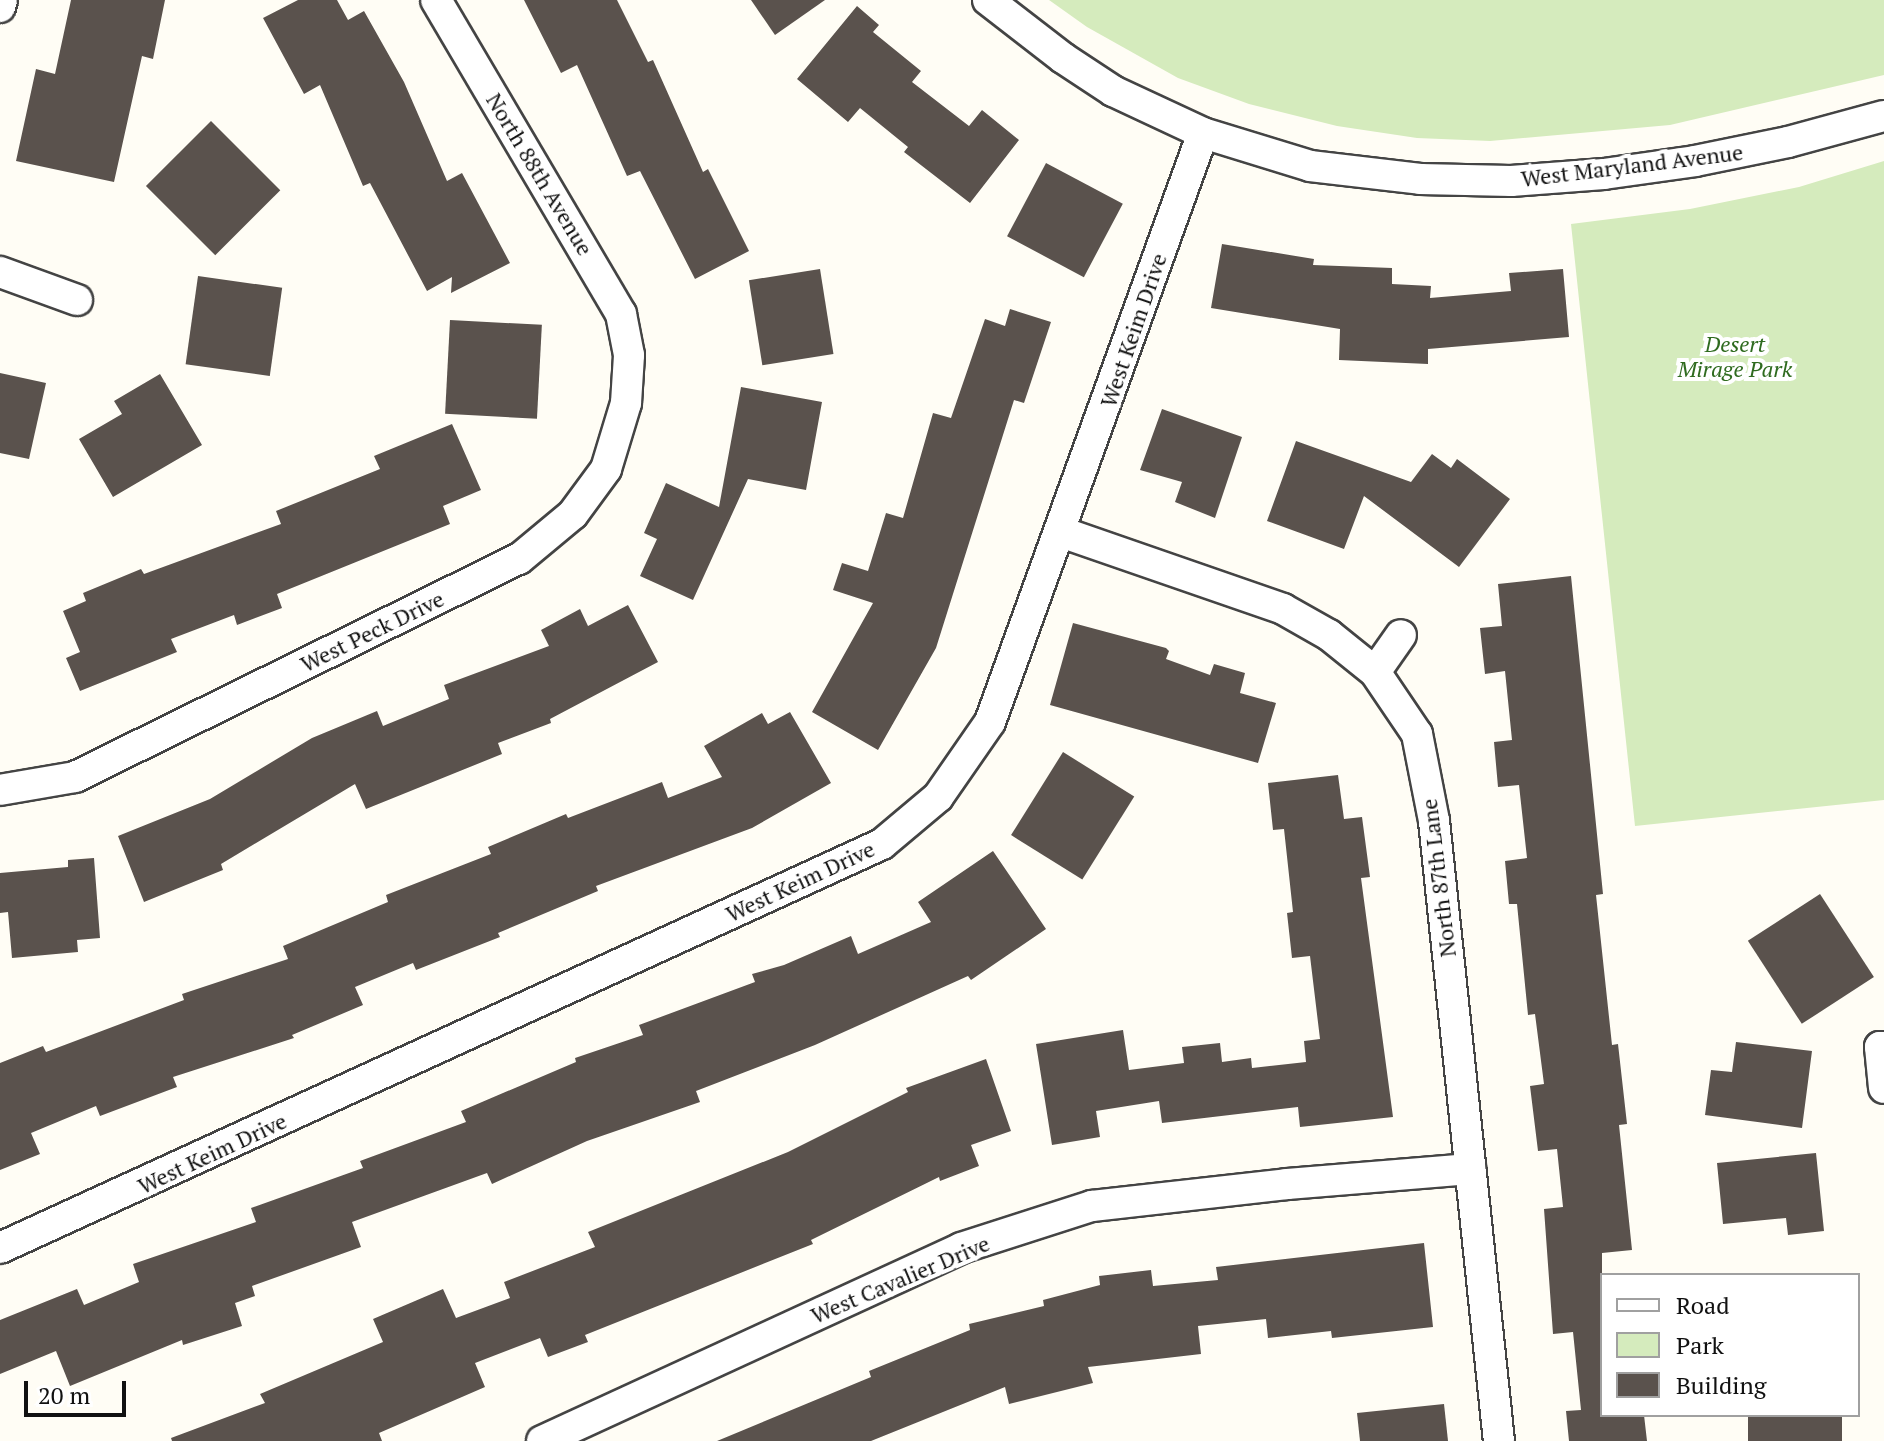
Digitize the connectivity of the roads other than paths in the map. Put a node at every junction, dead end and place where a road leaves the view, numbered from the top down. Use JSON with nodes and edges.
{"nodes":[{"id":1,"x":2,"y":0,"type":"edge"},
{"id":2,"x":436,"y":0,"type":"edge"},
{"id":3,"x":988,"y":0,"type":"edge"},
{"id":4,"x":0,"y":7,"type":"edge"},
{"id":5,"x":1884,"y":116,"type":"edge"},
{"id":6,"x":1203,"y":133,"type":"junction"},
{"id":7,"x":0,"y":272,"type":"edge"},
{"id":8,"x":77,"y":300,"type":"dead end"},
{"id":9,"x":629,"y":355,"type":"joint"},
{"id":10,"x":1061,"y":532,"type":"junction"},
{"id":11,"x":1401,"y":635,"type":"dead end"},
{"id":12,"x":1375,"y":672,"type":"junction"},
{"id":13,"x":0,"y":790,"type":"edge"},
{"id":14,"x":1882,"y":1047,"type":"edge"},
{"id":15,"x":1884,"y":1088,"type":"edge"},
{"id":16,"x":1470,"y":1169,"type":"junction"},
{"id":17,"x":0,"y":1248,"type":"edge"},
{"id":18,"x":542,"y":1441,"type":"edge"},
{"id":19,"x":1499,"y":1441,"type":"edge"}],
"edges":[{"from":1,"to":4,"type":"street"},
{"from":2,"to":9,"type":"street","name":"North 88th Avenue"},
{"from":3,"to":6,"type":"street","name":"West Maryland Avenue"},
{"from":5,"to":6,"type":"street","name":"West Maryland Avenue"},
{"from":6,"to":10,"type":"street","name":"West Keim Drive"},
{"from":7,"to":8,"type":"street"},
{"from":9,"to":13,"type":"street","name":"West Peck Drive"},
{"from":10,"to":12,"type":"street","name":"North 87th Lane"},
{"from":10,"to":17,"type":"street","name":"West Keim Drive"},
{"from":11,"to":12,"type":"street"},
{"from":12,"to":16,"type":"street","name":"North 87th Lane"},
{"from":14,"to":15,"type":"street"},
{"from":16,"to":18,"type":"street","name":"West Cavalier Drive"},
{"from":16,"to":19,"type":"street","name":"North 87th Lane"}]}
